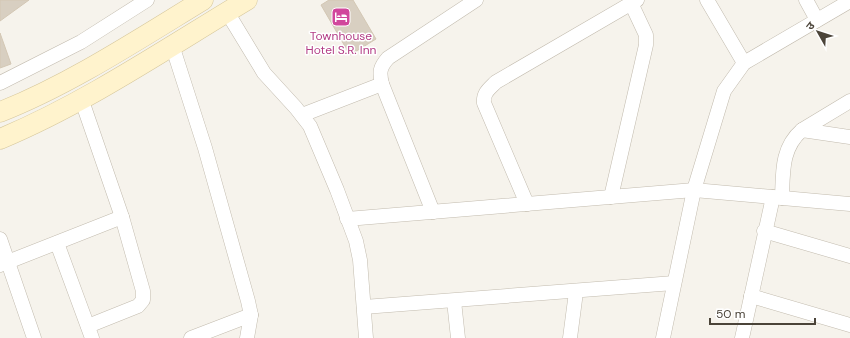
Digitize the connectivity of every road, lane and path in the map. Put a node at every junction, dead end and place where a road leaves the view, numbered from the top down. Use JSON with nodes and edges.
{"nodes":[{"id":1,"x":147,"y":0,"type":"edge"},
{"id":2,"x":203,"y":0,"type":"edge"},
{"id":3,"x":247,"y":0,"type":"edge"},
{"id":4,"x":476,"y":0,"type":"edge"},
{"id":5,"x":707,"y":0,"type":"edge"},
{"id":6,"x":806,"y":0,"type":"edge"},
{"id":7,"x":850,"y":1,"type":"edge"},
{"id":8,"x":634,"y":2,"type":"edge"},
{"id":9,"x":224,"y":6,"type":"edge"},
{"id":10,"x":817,"y":20,"type":"junction"},
{"id":11,"x":172,"y":45,"type":"junction"},
{"id":12,"x":744,"y":63,"type":"junction"},
{"id":13,"x":0,"y":83,"type":"edge"},
{"id":14,"x":382,"y":84,"type":"junction"},
{"id":15,"x":81,"y":98,"type":"junction"},
{"id":16,"x":850,"y":101,"type":"edge"},
{"id":17,"x":0,"y":112,"type":"edge"},
{"id":18,"x":302,"y":115,"type":"junction"},
{"id":19,"x":802,"y":130,"type":"junction"},
{"id":20,"x":850,"y":137,"type":"edge"},
{"id":21,"x":0,"y":139,"type":"edge"},
{"id":22,"x":694,"y":190,"type":"junction"},
{"id":23,"x":611,"y":197,"type":"junction"},
{"id":24,"x":777,"y":198,"type":"junction"},
{"id":25,"x":527,"y":204,"type":"junction"},
{"id":26,"x":850,"y":204,"type":"edge"},
{"id":27,"x":433,"y":212,"type":"junction"},
{"id":28,"x":122,"y":217,"type":"junction"},
{"id":29,"x":348,"y":219,"type":"junction"},
{"id":30,"x":764,"y":231,"type":"junction"},
{"id":31,"x":0,"y":239,"type":"edge"},
{"id":32,"x":57,"y":243,"type":"junction"},
{"id":33,"x":850,"y":256,"type":"edge"},
{"id":34,"x":4,"y":263,"type":"edge"},
{"id":35,"x":674,"y":283,"type":"junction"},
{"id":36,"x":576,"y":292,"type":"junction"},
{"id":37,"x":751,"y":296,"type":"junction"},
{"id":38,"x":454,"y":301,"type":"junction"},
{"id":39,"x":364,"y":307,"type":"junction"},
{"id":40,"x":251,"y":315,"type":"junction"},
{"id":41,"x":850,"y":325,"type":"edge"},
{"id":42,"x":90,"y":332,"type":"edge"},
{"id":43,"x":34,"y":338,"type":"edge"},
{"id":44,"x":191,"y":338,"type":"edge"},
{"id":45,"x":247,"y":338,"type":"edge"},
{"id":46,"x":366,"y":338,"type":"edge"},
{"id":47,"x":458,"y":338,"type":"edge"},
{"id":48,"x":570,"y":338,"type":"edge"},
{"id":49,"x":663,"y":338,"type":"edge"},
{"id":50,"x":742,"y":338,"type":"edge"}],
"edges":[{"from":1,"to":13,"type":"street"},
{"from":2,"to":17,"type":"street"},
{"from":3,"to":9,"type":"street"},
{"from":4,"to":14,"type":"street"},
{"from":5,"to":12,"type":"street"},
{"from":6,"to":10,"type":"street"},
{"from":7,"to":10,"type":"street"},
{"from":8,"to":23,"type":"street"},
{"from":8,"to":25,"type":"street"},
{"from":9,"to":11,"type":"street"},
{"from":9,"to":18,"type":"street"},
{"from":10,"to":12,"type":"street"},
{"from":11,"to":15,"type":"street"},
{"from":11,"to":40,"type":"street"},
{"from":12,"to":22,"type":"street"},
{"from":14,"to":18,"type":"street"},
{"from":14,"to":27,"type":"street"},
{"from":15,"to":21,"type":"street"},
{"from":15,"to":28,"type":"street"},
{"from":16,"to":19,"type":"street"},
{"from":18,"to":29,"type":"street"},
{"from":19,"to":20,"type":"street"},
{"from":19,"to":24,"type":"street"},
{"from":22,"to":23,"type":"street"},
{"from":22,"to":24,"type":"street"},
{"from":22,"to":35,"type":"street"},
{"from":23,"to":25,"type":"street"},
{"from":24,"to":26,"type":"street"},
{"from":24,"to":30,"type":"street"},
{"from":25,"to":27,"type":"street"},
{"from":27,"to":29,"type":"street"},
{"from":28,"to":32,"type":"street"},
{"from":28,"to":42,"type":"street"},
{"from":29,"to":39,"type":"street"},
{"from":30,"to":33,"type":"street"},
{"from":30,"to":37,"type":"street"},
{"from":31,"to":34,"type":"street"},
{"from":32,"to":34,"type":"street"},
{"from":32,"to":42,"type":"street"},
{"from":34,"to":43,"type":"street"},
{"from":35,"to":36,"type":"street"},
{"from":35,"to":49,"type":"street"},
{"from":36,"to":38,"type":"street"},
{"from":36,"to":48,"type":"street"},
{"from":37,"to":41,"type":"street"},
{"from":37,"to":50,"type":"street"},
{"from":38,"to":39,"type":"street"},
{"from":38,"to":47,"type":"street"},
{"from":39,"to":46,"type":"street"},
{"from":40,"to":44,"type":"street"},
{"from":40,"to":45,"type":"street"}]}
